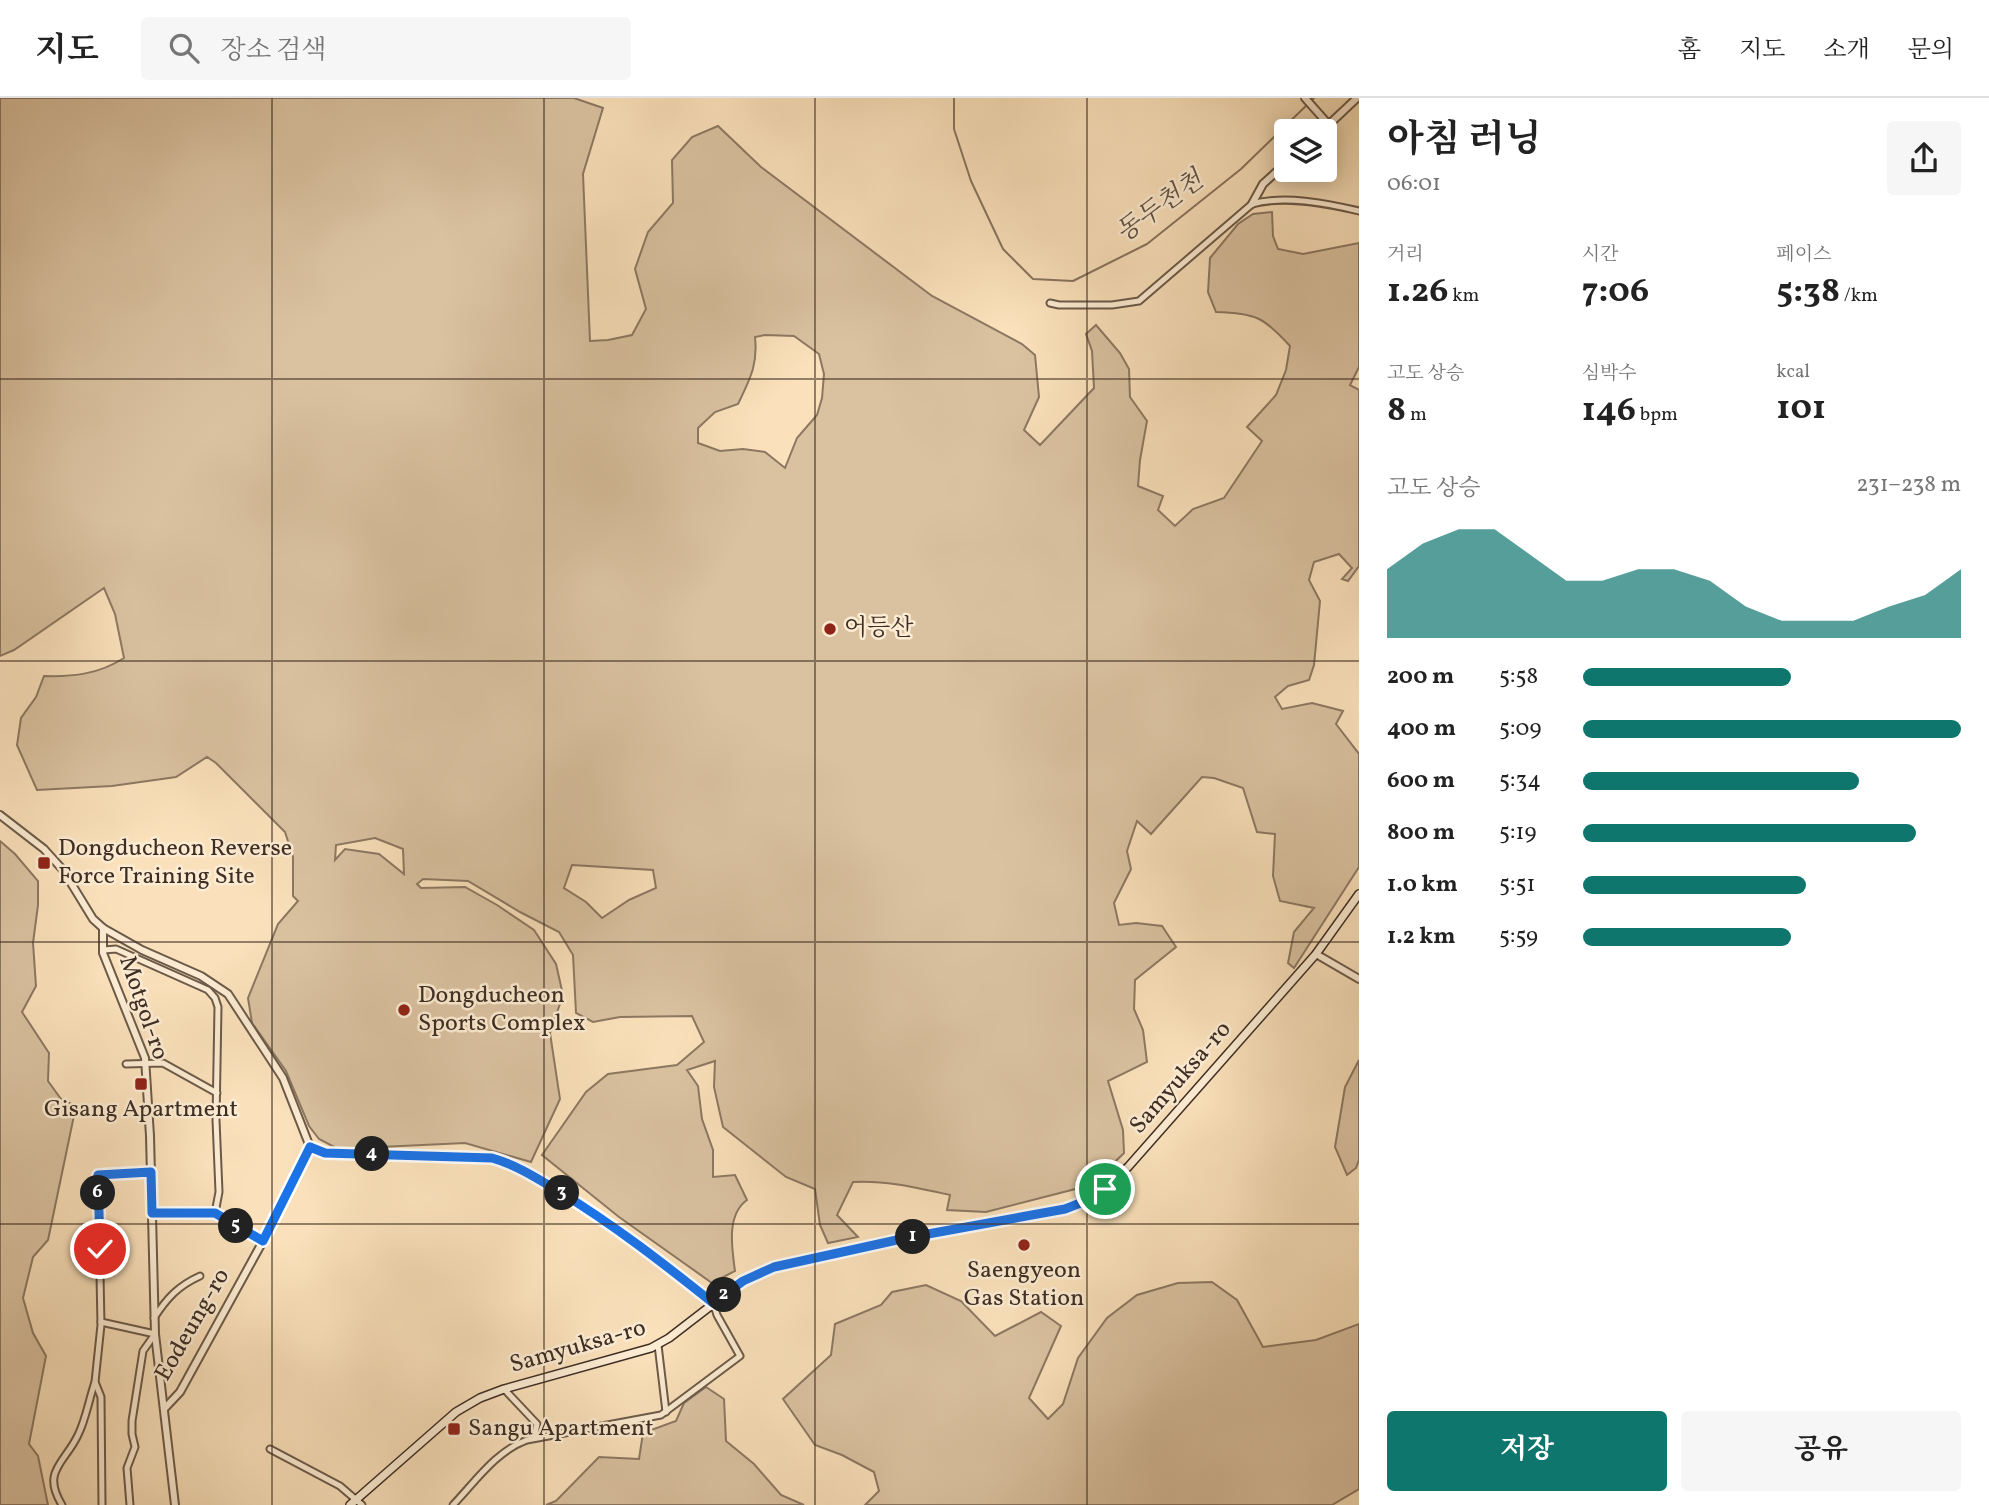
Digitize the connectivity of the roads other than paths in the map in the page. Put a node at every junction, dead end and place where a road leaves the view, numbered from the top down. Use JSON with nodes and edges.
{"nodes":[{"id":1,"x":1305,"y":98,"type":"edge"},
{"id":2,"x":1357,"y":98,"type":"edge"},
{"id":3,"x":1323,"y":119,"type":"edge"},
{"id":4,"x":1330,"y":119,"type":"edge"},
{"id":5,"x":1274,"y":174,"type":"edge"},
{"id":6,"x":1252,"y":204,"type":"junction"},
{"id":7,"x":1359,"y":211,"type":"edge"},
{"id":8,"x":1050,"y":303,"type":"dead end"},
{"id":9,"x":0,"y":815,"type":"edge"},
{"id":10,"x":1359,"y":894,"type":"edge"},
{"id":11,"x":103,"y":928,"type":"junction"},
{"id":12,"x":104,"y":950,"type":"junction"},
{"id":13,"x":1316,"y":954,"type":"junction"},
{"id":14,"x":1359,"y":979,"type":"edge"},
{"id":15,"x":145,"y":1062,"type":"junction"},
{"id":16,"x":126,"y":1064,"type":"dead end"},
{"id":17,"x":217,"y":1093,"type":"junction"},
{"id":18,"x":310,"y":1147,"type":"junction"},
{"id":19,"x":151,"y":1172,"type":"junction"},
{"id":20,"x":152,"y":1213,"type":"junction"},
{"id":21,"x":215,"y":1213,"type":"junction"},
{"id":22,"x":263,"y":1241,"type":"junction"},
{"id":23,"x":200,"y":1276,"type":"dead end"},
{"id":24,"x":713,"y":1303,"type":"junction"},
{"id":25,"x":155,"y":1318,"type":"junction"},
{"id":26,"x":101,"y":1322,"type":"junction"},
{"id":27,"x":155,"y":1334,"type":"junction"},
{"id":28,"x":658,"y":1345,"type":"junction"},
{"id":29,"x":95,"y":1382,"type":"junction"},
{"id":30,"x":504,"y":1389,"type":"junction"},
{"id":31,"x":164,"y":1409,"type":"junction"},
{"id":32,"x":666,"y":1412,"type":"junction"},
{"id":33,"x":534,"y":1438,"type":"junction"},
{"id":34,"x":270,"y":1450,"type":"dead end"},
{"id":35,"x":356,"y":1503,"type":"edge"},
{"id":36,"x":62,"y":1505,"type":"edge"},
{"id":37,"x":102,"y":1505,"type":"edge"},
{"id":38,"x":130,"y":1505,"type":"edge"},
{"id":39,"x":175,"y":1505,"type":"edge"},
{"id":40,"x":453,"y":1505,"type":"edge"}],
"edges":[{"from":1,"to":3,"type":"street"},
{"from":2,"to":4,"type":"street"},
{"from":5,"to":6,"type":"street"},
{"from":6,"to":7,"type":"street"},
{"from":6,"to":8,"type":"street"},
{"from":9,"to":11,"type":"street","name":"Motgol-ro"},
{"from":10,"to":13,"type":"main road","name":"Samyuksa-ro"},
{"from":11,"to":12,"type":"street","name":"Motgol-ro"},
{"from":11,"to":18,"type":"street"},
{"from":12,"to":15,"type":"street","name":"Motgol-ro"},
{"from":12,"to":17,"type":"street"},
{"from":13,"to":14,"type":"street"},
{"from":13,"to":24,"type":"main road","name":"Samyuksa-ro"},
{"from":15,"to":16,"type":"street"},
{"from":15,"to":17,"type":"street"},
{"from":15,"to":19,"type":"street","name":"Motgol-ro"},
{"from":17,"to":21,"type":"street"},
{"from":18,"to":22,"type":"street","name":"Eodeung-ro"},
{"from":18,"to":24,"type":"street"},
{"from":19,"to":20,"type":"street","name":"Motgol-ro"},
{"from":19,"to":26,"type":"street"},
{"from":20,"to":21,"type":"street"},
{"from":20,"to":25,"type":"street","name":"Motgol-ro"},
{"from":21,"to":22,"type":"street"},
{"from":22,"to":31,"type":"street","name":"Eodeung-ro"},
{"from":23,"to":25,"type":"street"},
{"from":24,"to":28,"type":"main road","name":"Samyuksa-ro"},
{"from":24,"to":32,"type":"street"},
{"from":25,"to":27,"type":"street","name":"Motgol-ro"},
{"from":26,"to":27,"type":"street"},
{"from":26,"to":29,"type":"street"},
{"from":27,"to":31,"type":"street","name":"Motgol-ro"},
{"from":27,"to":38,"type":"street"},
{"from":28,"to":30,"type":"main road","name":"Samyuksa-ro"},
{"from":28,"to":32,"type":"street"},
{"from":29,"to":36,"type":"street"},
{"from":29,"to":37,"type":"street"},
{"from":30,"to":33,"type":"street"},
{"from":30,"to":35,"type":"main road","name":"Samyuksa-ro"},
{"from":31,"to":39,"type":"street","name":"Motgol-ro"},
{"from":32,"to":33,"type":"street"},
{"from":33,"to":40,"type":"street"},
{"from":34,"to":35,"type":"street"}]}
